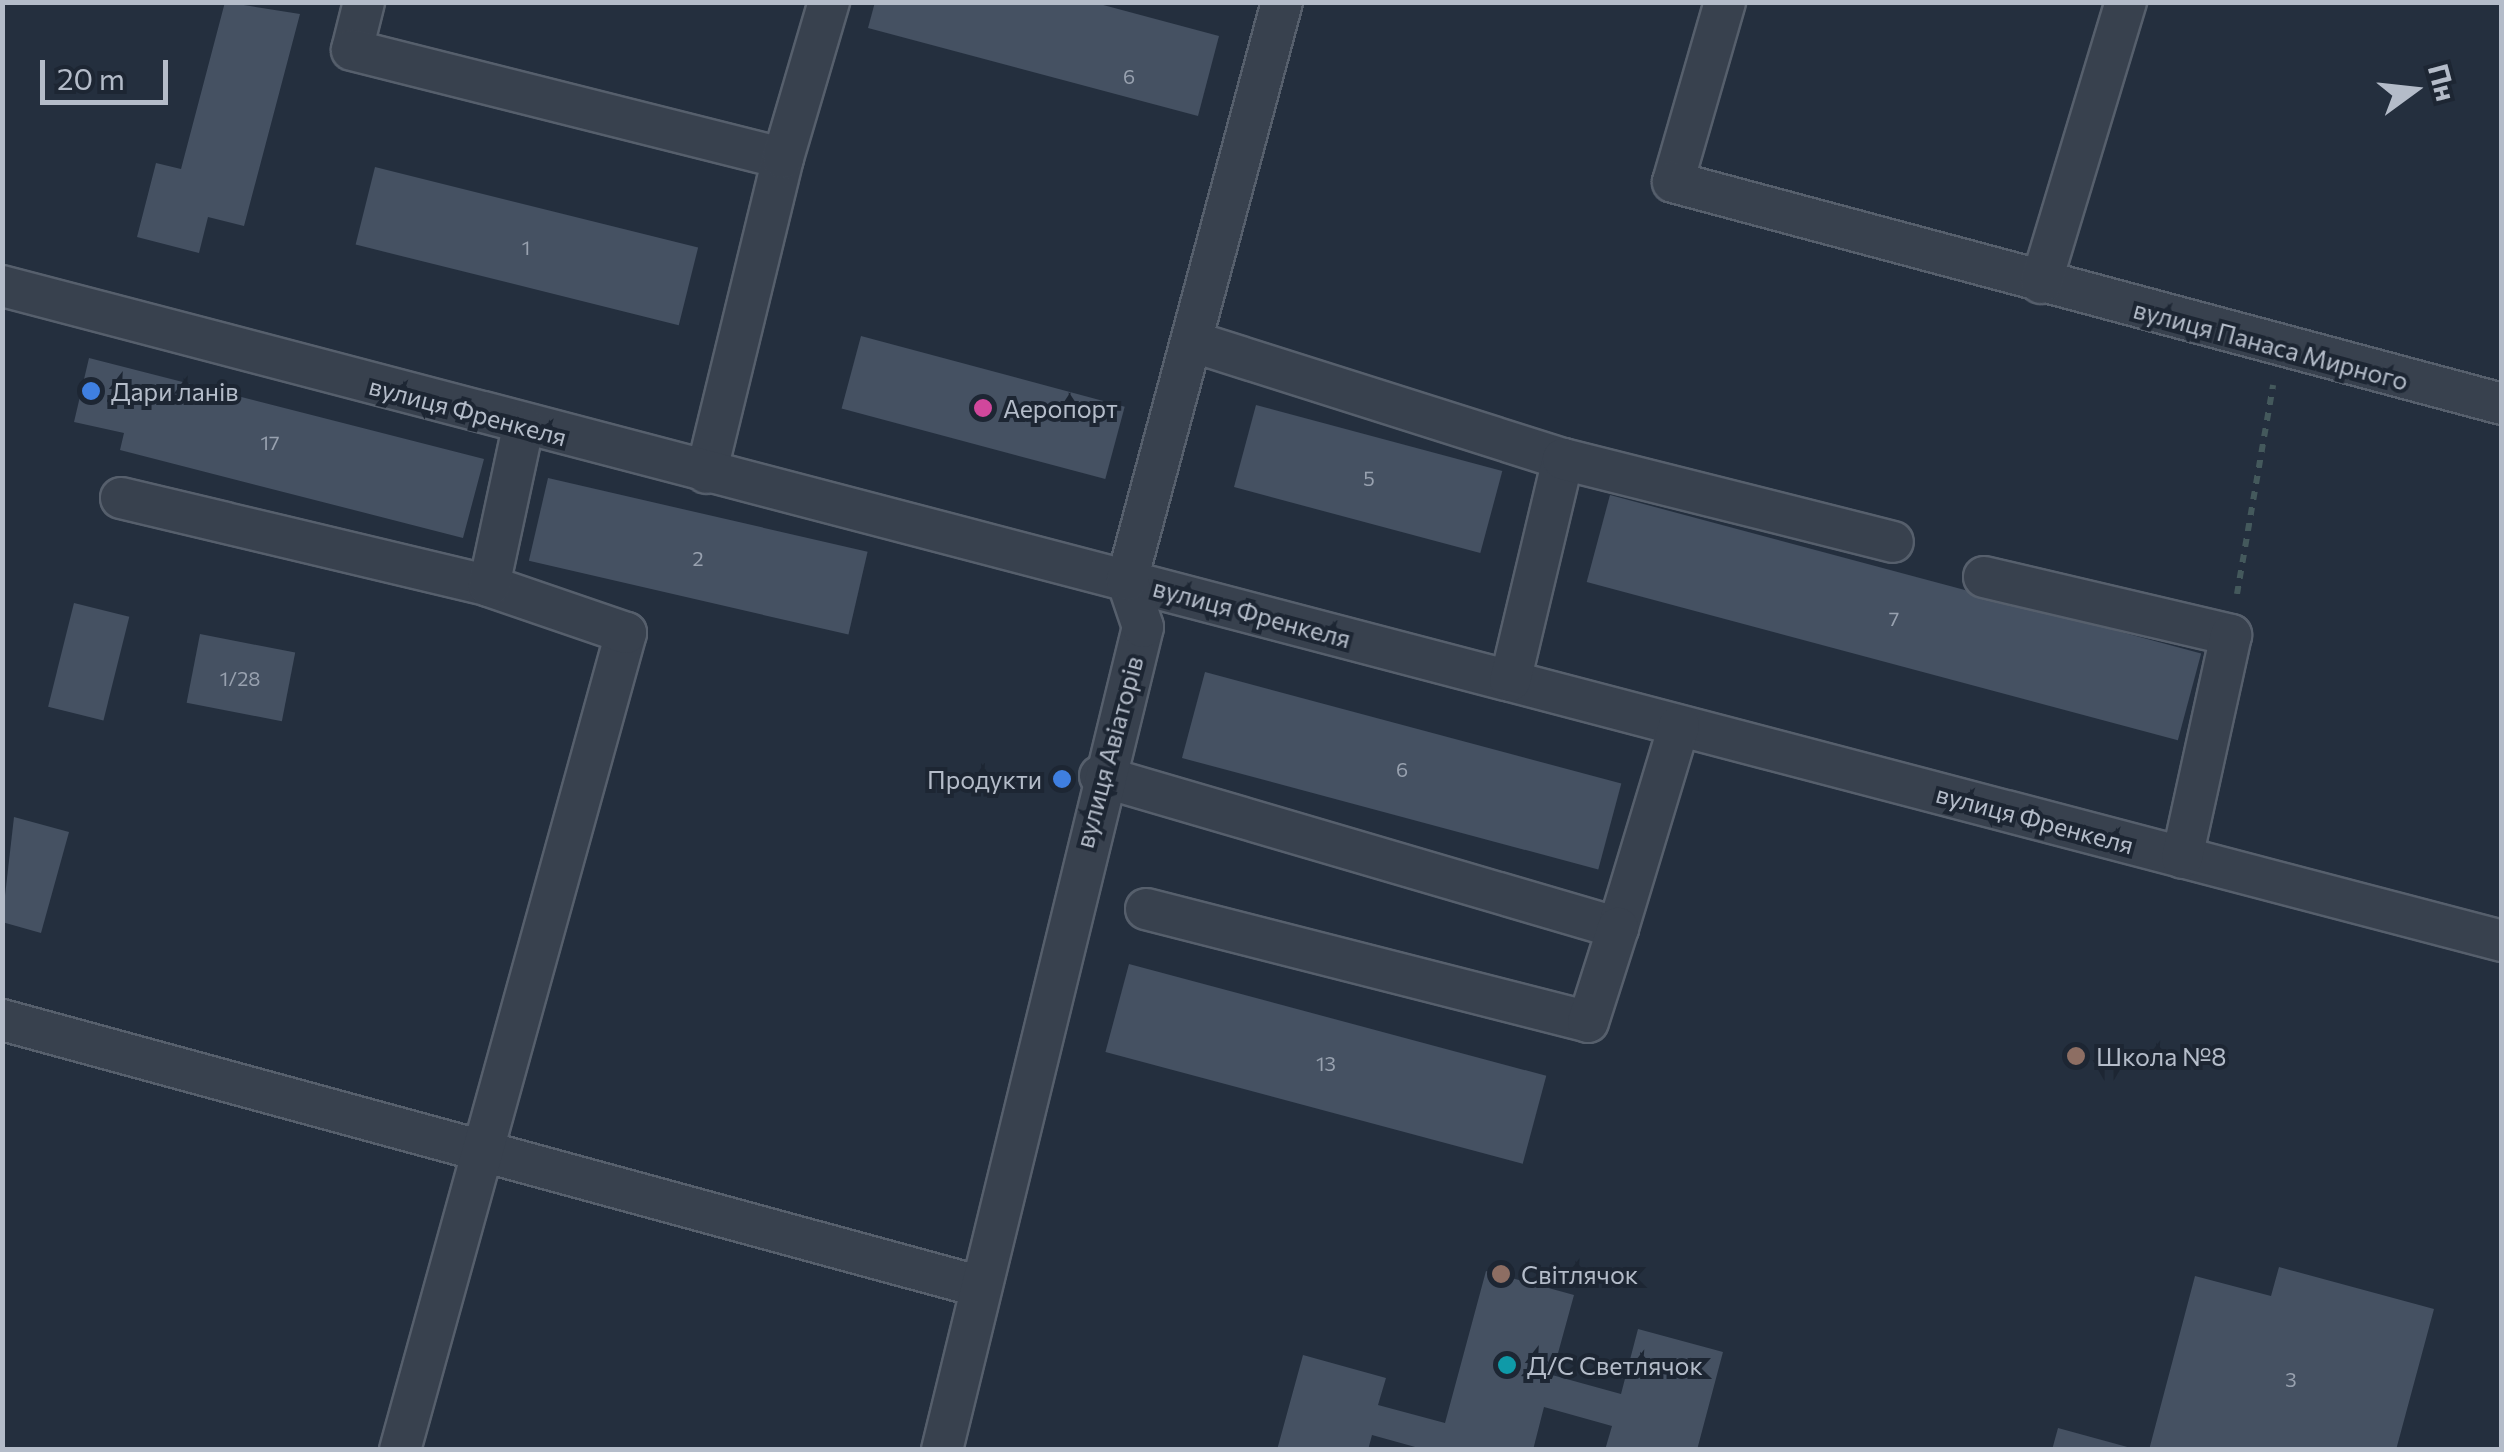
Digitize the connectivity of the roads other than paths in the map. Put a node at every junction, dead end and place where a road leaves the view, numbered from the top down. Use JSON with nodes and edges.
{"nodes":[{"id":1,"x":364,"y":2,"type":"edge"},
{"id":2,"x":829,"y":2,"type":"edge"},
{"id":3,"x":1282,"y":2,"type":"edge"},
{"id":4,"x":1725,"y":2,"type":"edge"},
{"id":5,"x":2126,"y":2,"type":"edge"},
{"id":6,"x":783,"y":158,"type":"junction"},
{"id":7,"x":2041,"y":283,"type":"junction"},
{"id":8,"x":2,"y":286,"type":"edge"},
{"id":9,"x":1197,"y":343,"type":"junction"},
{"id":10,"x":2502,"y":404,"type":"edge"},
{"id":11,"x":522,"y":427,"type":"junction"},
{"id":12,"x":1562,"y":459,"type":"junction"},
{"id":13,"x":706,"y":473,"type":"junction"},
{"id":14,"x":120,"y":498,"type":"dead end"},
{"id":15,"x":1893,"y":542,"type":"dead end"},
{"id":16,"x":1984,"y":577,"type":"dead end"},
{"id":17,"x":1127,"y":580,"type":"junction"},
{"id":18,"x":489,"y":586,"type":"junction"},
{"id":19,"x":1510,"y":681,"type":"junction"},
{"id":20,"x":1679,"y":726,"type":"junction"},
{"id":21,"x":1100,"y":776,"type":"junction"},
{"id":22,"x":2182,"y":858,"type":"junction"},
{"id":23,"x":1146,"y":909,"type":"dead end"},
{"id":24,"x":1618,"y":928,"type":"junction"},
{"id":25,"x":2502,"y":941,"type":"edge"},
{"id":26,"x":2,"y":1020,"type":"edge"},
{"id":27,"x":479,"y":1155,"type":"junction"},
{"id":28,"x":978,"y":1286,"type":"junction"},
{"id":29,"x":400,"y":1450,"type":"edge"},
{"id":30,"x":942,"y":1450,"type":"edge"}],
"edges":[{"from":1,"to":6,"type":"street"},
{"from":2,"to":6,"type":"street"},
{"from":3,"to":9,"type":"street"},
{"from":4,"to":7,"type":"street","name":"вулиця Панаса Мирного"},
{"from":5,"to":7,"type":"street"},
{"from":6,"to":13,"type":"street"},
{"from":7,"to":10,"type":"street","name":"вулиця Панаса Мирного"},
{"from":8,"to":11,"type":"street","name":"вулиця Френкеля"},
{"from":9,"to":12,"type":"street"},
{"from":9,"to":17,"type":"street"},
{"from":11,"to":13,"type":"street","name":"вулиця Френкеля"},
{"from":11,"to":18,"type":"street"},
{"from":12,"to":15,"type":"street"},
{"from":12,"to":19,"type":"street"},
{"from":13,"to":17,"type":"street","name":"вулиця Френкеля"},
{"from":14,"to":18,"type":"street"},
{"from":16,"to":22,"type":"street"},
{"from":17,"to":19,"type":"street","name":"вулиця Френкеля"},
{"from":17,"to":21,"type":"street","name":"вулиця Авіаторів"},
{"from":18,"to":27,"type":"street"},
{"from":19,"to":20,"type":"street","name":"вулиця Френкеля"},
{"from":20,"to":22,"type":"street","name":"вулиця Френкеля"},
{"from":20,"to":24,"type":"street"},
{"from":21,"to":24,"type":"street"},
{"from":21,"to":28,"type":"street","name":"вулиця Авіаторів"},
{"from":22,"to":25,"type":"street","name":"вулиця Френкеля"},
{"from":23,"to":24,"type":"street"},
{"from":26,"to":27,"type":"street"},
{"from":27,"to":28,"type":"street"},
{"from":27,"to":29,"type":"street"},
{"from":28,"to":30,"type":"street","name":"вулиця Авіаторів"}]}
